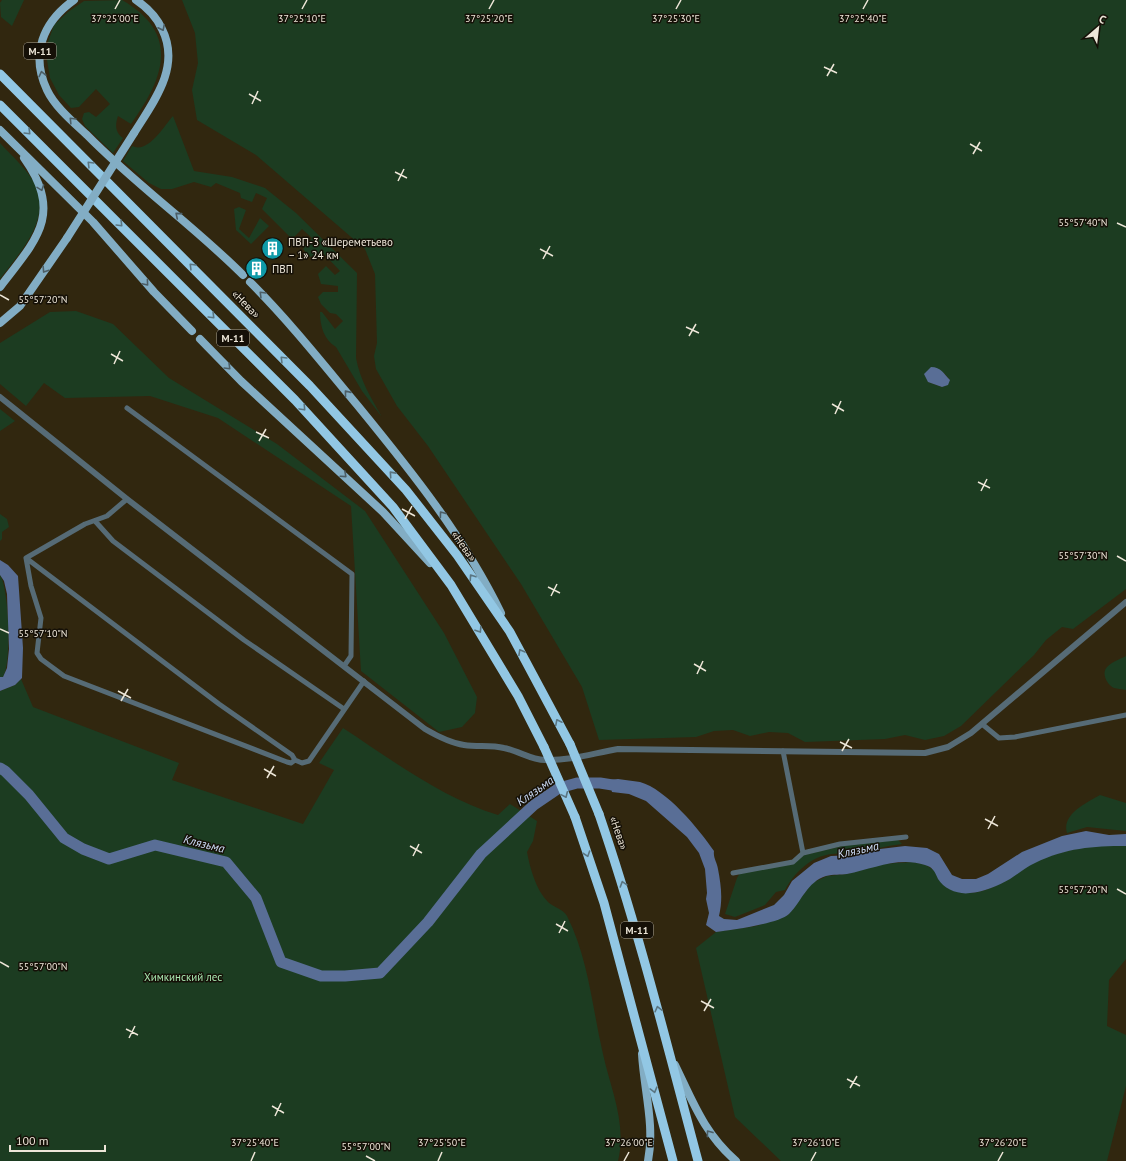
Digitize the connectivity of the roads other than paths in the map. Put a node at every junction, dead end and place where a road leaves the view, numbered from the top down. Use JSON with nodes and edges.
{"nodes":[{"id":1,"x":74,"y":0,"type":"edge"},
{"id":2,"x":136,"y":0,"type":"edge"},
{"id":3,"x":0,"y":74,"type":"edge"},
{"id":4,"x":0,"y":105,"type":"edge"},
{"id":5,"x":0,"y":130,"type":"edge"},
{"id":6,"x":13,"y":143,"type":"junction"},
{"id":7,"x":243,"y":275,"type":"dead end"},
{"id":8,"x":250,"y":282,"type":"dead end"},
{"id":9,"x":0,"y":287,"type":"edge"},
{"id":10,"x":0,"y":322,"type":"edge"},
{"id":11,"x":192,"y":331,"type":"dead end"},
{"id":12,"x":200,"y":339,"type":"dead end"},
{"id":13,"x":0,"y":397,"type":"edge"},
{"id":14,"x":127,"y":408,"type":"dead end"},
{"id":15,"x":127,"y":499,"type":"junction"},
{"id":16,"x":95,"y":521,"type":"junction"},
{"id":17,"x":26,"y":558,"type":"junction"},
{"id":18,"x":451,"y":585,"type":"junction"},
{"id":19,"x":1126,"y":602,"type":"edge"},
{"id":20,"x":510,"y":632,"type":"junction"},
{"id":21,"x":344,"y":666,"type":"junction"},
{"id":22,"x":364,"y":682,"type":"junction"},
{"id":23,"x":344,"y":709,"type":"junction"},
{"id":24,"x":1126,"y":715,"type":"edge"},
{"id":25,"x":982,"y":724,"type":"junction"},
{"id":26,"x":783,"y":750,"type":"junction"},
{"id":27,"x":295,"y":760,"type":"junction"},
{"id":28,"x":906,"y":837,"type":"dead end"},
{"id":29,"x":803,"y":853,"type":"junction"},
{"id":30,"x":733,"y":873,"type":"dead end"},
{"id":31,"x":641,"y":1039,"type":"junction"},
{"id":32,"x":668,"y":1047,"type":"junction"},
{"id":33,"x":648,"y":1161,"type":"edge"},
{"id":34,"x":673,"y":1161,"type":"edge"},
{"id":35,"x":698,"y":1161,"type":"edge"},
{"id":36,"x":736,"y":1161,"type":"edge"}],
"edges":[{"from":7,"to":1,"type":"main road","number":"М-11","one_way":true},
{"from":2,"to":10,"type":"main road","one_way":true,"bridge":true},
{"from":20,"to":3,"type":"highway","name":"«Нева»","number":"М-11","one_way":true},
{"from":4,"to":18,"type":"highway","number":"М-11","one_way":true},
{"from":5,"to":6,"type":"main road"},
{"from":6,"to":9,"type":"main road","one_way":true},
{"from":6,"to":11,"type":"main road","one_way":true},
{"from":20,"to":8,"type":"main road","number":"М-11","one_way":true},
{"from":12,"to":18,"type":"main road","number":"М-11","one_way":true},
{"from":13,"to":15,"type":"street"},
{"from":14,"to":21,"type":"street"},
{"from":15,"to":16,"type":"street"},
{"from":15,"to":21,"type":"street"},
{"from":16,"to":17,"type":"street"},
{"from":16,"to":23,"type":"street"},
{"from":17,"to":27,"type":"street"},
{"from":17,"to":27,"type":"street"},
{"from":18,"to":31,"type":"highway","number":"М-11","one_way":true,"bridge":true},
{"from":19,"to":25,"type":"street"},
{"from":32,"to":20,"type":"highway","name":"«Нева»","number":"М-11","one_way":true,"bridge":true},
{"from":21,"to":22,"type":"street"},
{"from":22,"to":23,"type":"street"},
{"from":22,"to":26,"type":"street"},
{"from":23,"to":27,"type":"street"},
{"from":24,"to":25,"type":"street"},
{"from":25,"to":26,"type":"street"},
{"from":26,"to":29,"type":"street"},
{"from":28,"to":29,"type":"street"},
{"from":29,"to":30,"type":"street"},
{"from":31,"to":33,"type":"main road"},
{"from":31,"to":34,"type":"highway","number":"М-11","one_way":true},
{"from":32,"to":35,"type":"highway","name":"«Нева»","number":"М-11"},
{"from":36,"to":32,"type":"main road","number":"М-11","one_way":true}]}
